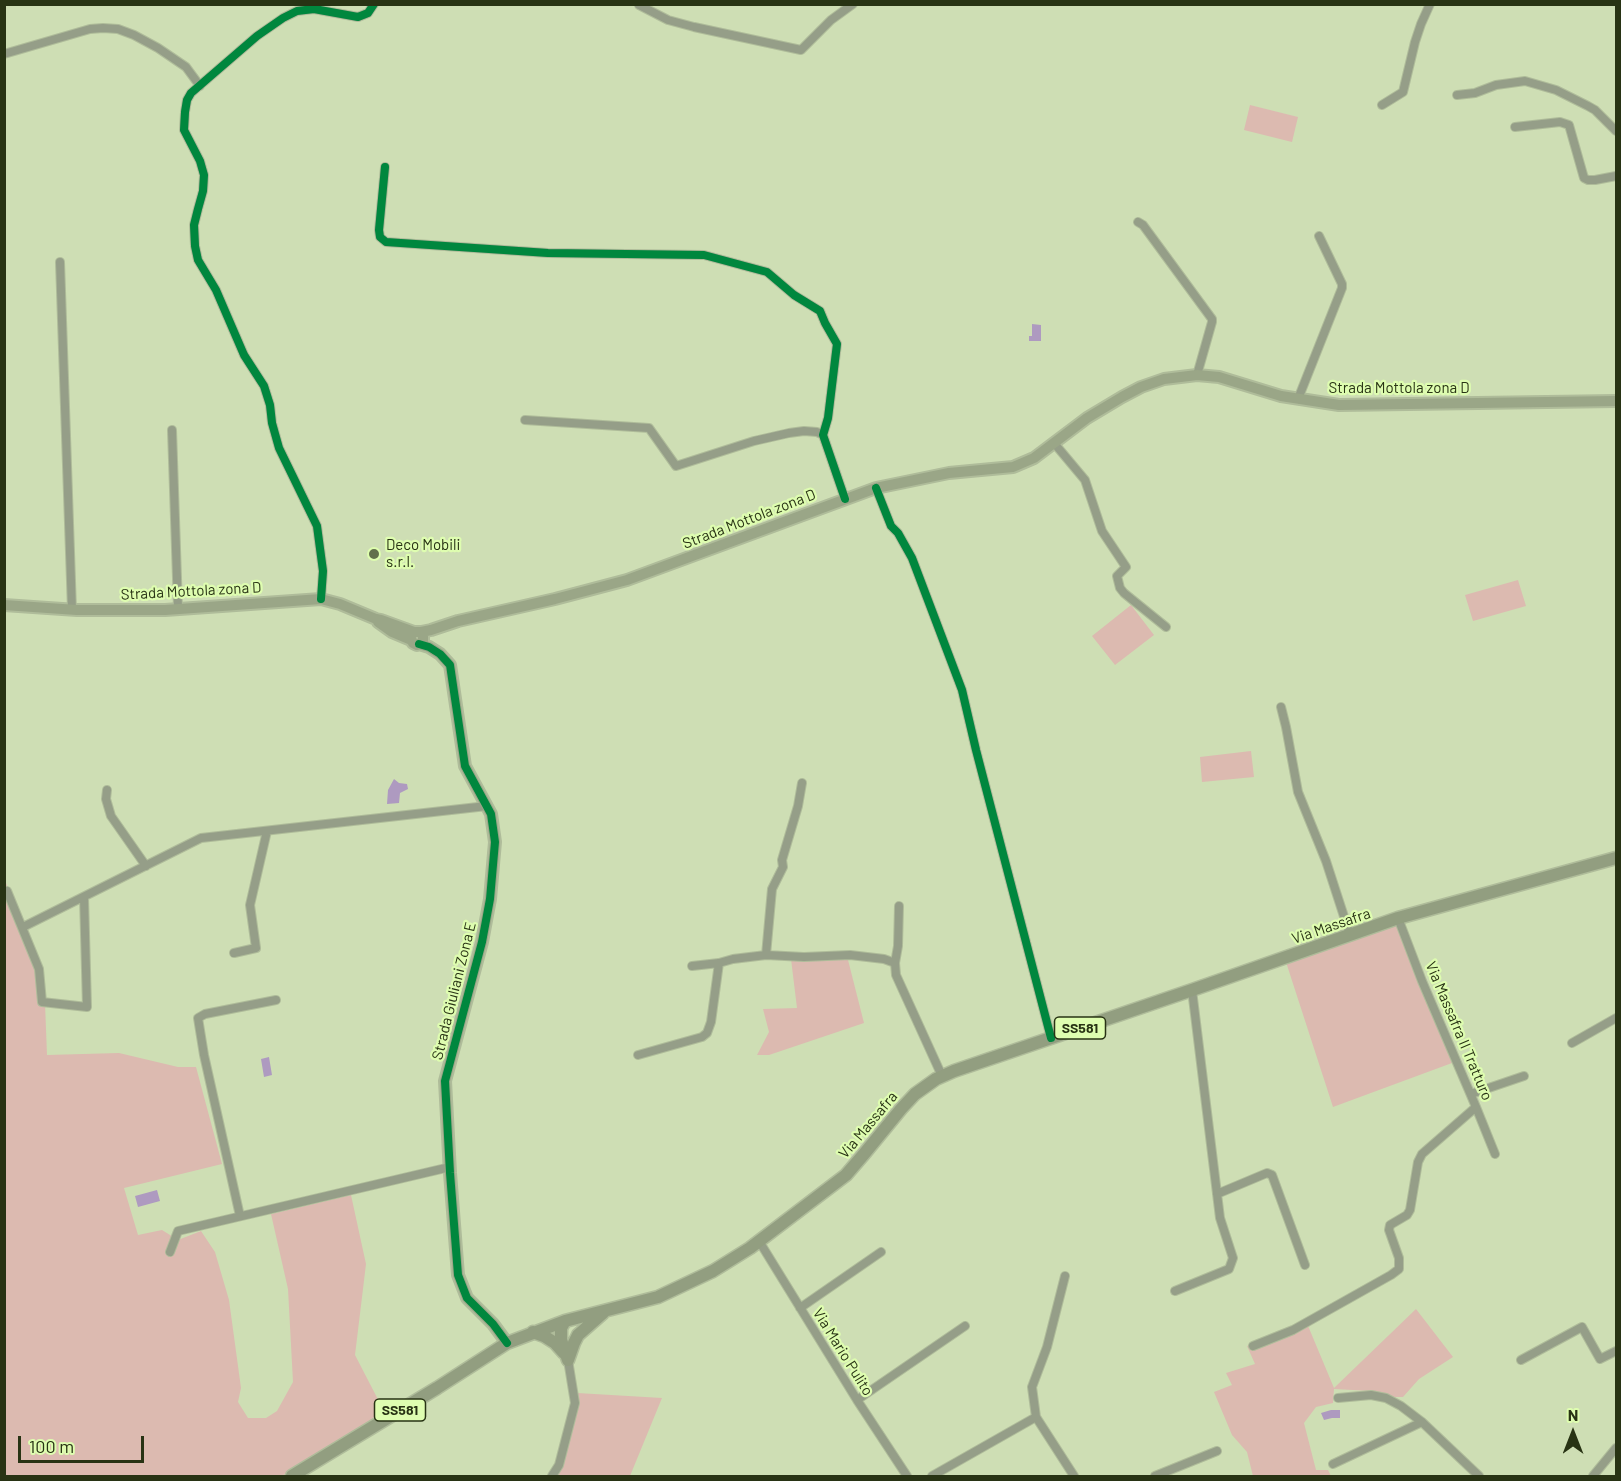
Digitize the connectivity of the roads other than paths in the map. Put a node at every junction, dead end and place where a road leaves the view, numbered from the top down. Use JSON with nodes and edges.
{"nodes":[{"id":1,"x":374,"y":4,"type":"edge"},
{"id":2,"x":853,"y":4,"type":"edge"},
{"id":3,"x":1430,"y":4,"type":"edge"},
{"id":4,"x":639,"y":5,"type":"edge"},
{"id":5,"x":4,"y":54,"type":"edge"},
{"id":6,"x":200,"y":86,"type":"junction"},
{"id":7,"x":1457,"y":95,"type":"dead end"},
{"id":8,"x":1382,"y":105,"type":"dead end"},
{"id":9,"x":1515,"y":127,"type":"dead end"},
{"id":10,"x":1617,"y":131,"type":"edge"},
{"id":11,"x":385,"y":167,"type":"dead end"},
{"id":12,"x":1617,"y":176,"type":"edge"},
{"id":13,"x":1138,"y":222,"type":"dead end"},
{"id":14,"x":1319,"y":236,"type":"dead end"},
{"id":15,"x":60,"y":262,"type":"dead end"},
{"id":16,"x":1197,"y":375,"type":"junction"},
{"id":17,"x":1298,"y":399,"type":"junction"},
{"id":18,"x":1617,"y":401,"type":"edge"},
{"id":19,"x":525,"y":420,"type":"dead end"},
{"id":20,"x":172,"y":430,"type":"dead end"},
{"id":21,"x":823,"y":435,"type":"junction"},
{"id":22,"x":1054,"y":443,"type":"junction"},
{"id":23,"x":876,"y":488,"type":"junction"},
{"id":24,"x":845,"y":499,"type":"junction"},
{"id":25,"x":321,"y":599,"type":"junction"},
{"id":26,"x":4,"y":605,"type":"edge"},
{"id":27,"x":178,"y":608,"type":"junction"},
{"id":28,"x":72,"y":610,"type":"junction"},
{"id":29,"x":1166,"y":627,"type":"dead end"},
{"id":30,"x":420,"y":639,"type":"junction"},
{"id":31,"x":1281,"y":707,"type":"dead end"},
{"id":32,"x":802,"y":783,"type":"dead end"},
{"id":33,"x":107,"y":790,"type":"dead end"},
{"id":34,"x":487,"y":806,"type":"junction"},
{"id":35,"x":267,"y":831,"type":"junction"},
{"id":36,"x":1617,"y":858,"type":"edge"},
{"id":37,"x":146,"y":866,"type":"junction"},
{"id":38,"x":7,"y":891,"type":"dead end"},
{"id":39,"x":84,"y":897,"type":"junction"},
{"id":40,"x":899,"y":906,"type":"dead end"},
{"id":41,"x":1398,"y":918,"type":"junction"},
{"id":42,"x":23,"y":927,"type":"junction"},
{"id":43,"x":1350,"y":935,"type":"junction"},
{"id":44,"x":234,"y":953,"type":"dead end"},
{"id":45,"x":766,"y":955,"type":"junction"},
{"id":46,"x":719,"y":963,"type":"junction"},
{"id":47,"x":895,"y":963,"type":"junction"},
{"id":48,"x":692,"y":966,"type":"dead end"},
{"id":49,"x":1192,"y":990,"type":"junction"},
{"id":50,"x":276,"y":1000,"type":"dead end"},
{"id":51,"x":1617,"y":1018,"type":"edge"},
{"id":52,"x":1051,"y":1038,"type":"junction"},
{"id":53,"x":1572,"y":1043,"type":"dead end"},
{"id":54,"x":638,"y":1055,"type":"dead end"},
{"id":55,"x":942,"y":1076,"type":"junction"},
{"id":56,"x":1524,"y":1076,"type":"dead end"},
{"id":57,"x":1471,"y":1095,"type":"junction"},
{"id":58,"x":1476,"y":1107,"type":"junction"},
{"id":59,"x":1495,"y":1154,"type":"dead end"},
{"id":60,"x":450,"y":1167,"type":"junction"},
{"id":61,"x":1217,"y":1194,"type":"junction"},
{"id":62,"x":240,"y":1216,"type":"junction"},
{"id":63,"x":759,"y":1241,"type":"junction"},
{"id":64,"x":170,"y":1252,"type":"dead end"},
{"id":65,"x":880,"y":1252,"type":"dead end"},
{"id":66,"x":1305,"y":1265,"type":"dead end"},
{"id":67,"x":1065,"y":1276,"type":"dead end"},
{"id":68,"x":1174,"y":1291,"type":"dead end"},
{"id":69,"x":800,"y":1308,"type":"junction"},
{"id":70,"x":606,"y":1310,"type":"junction"},
{"id":71,"x":565,"y":1321,"type":"junction"},
{"id":72,"x":965,"y":1326,"type":"dead end"},
{"id":73,"x":533,"y":1332,"type":"junction"},
{"id":74,"x":507,"y":1343,"type":"junction"},
{"id":75,"x":573,"y":1343,"type":"junction"},
{"id":76,"x":1253,"y":1346,"type":"dead end"},
{"id":77,"x":1617,"y":1351,"type":"edge"},
{"id":78,"x":566,"y":1357,"type":"junction"},
{"id":79,"x":1521,"y":1360,"type":"dead end"},
{"id":80,"x":1338,"y":1398,"type":"dead end"},
{"id":81,"x":857,"y":1400,"type":"junction"},
{"id":82,"x":1036,"y":1417,"type":"junction"},
{"id":83,"x":1422,"y":1422,"type":"junction"},
{"id":84,"x":1617,"y":1448,"type":"edge"},
{"id":85,"x":1217,"y":1451,"type":"dead end"},
{"id":86,"x":1334,"y":1464,"type":"dead end"},
{"id":87,"x":292,"y":1476,"type":"edge"},
{"id":88,"x":552,"y":1476,"type":"edge"},
{"id":89,"x":907,"y":1476,"type":"edge"},
{"id":90,"x":932,"y":1476,"type":"edge"},
{"id":91,"x":1074,"y":1476,"type":"edge"},
{"id":92,"x":1155,"y":1476,"type":"edge"},
{"id":93,"x":1479,"y":1476,"type":"edge"},
{"id":94,"x":1593,"y":1476,"type":"edge"}],
"edges":[{"from":1,"to":6,"type":"street"},
{"from":2,"to":4,"type":"street"},
{"from":3,"to":8,"type":"street"},
{"from":5,"to":6,"type":"street"},
{"from":6,"to":25,"type":"street"},
{"from":7,"to":10,"type":"street"},
{"from":9,"to":12,"type":"street"},
{"from":11,"to":21,"type":"street"},
{"from":13,"to":16,"type":"street"},
{"from":14,"to":17,"type":"street"},
{"from":15,"to":28,"type":"street"},
{"from":16,"to":17,"type":"main road","name":"Strada Mottola zona D"},
{"from":16,"to":22,"type":"main road","name":"Strada Mottola zona D"},
{"from":17,"to":18,"type":"main road","name":"Strada Mottola zona D"},
{"from":19,"to":21,"type":"street"},
{"from":20,"to":27,"type":"street"},
{"from":21,"to":24,"type":"street"},
{"from":22,"to":23,"type":"main road","name":"Strada Mottola zona D"},
{"from":22,"to":29,"type":"street"},
{"from":23,"to":24,"type":"main road","name":"Strada Mottola zona D"},
{"from":23,"to":52,"type":"street"},
{"from":24,"to":30,"type":"main road","name":"Strada Mottola zona D"},
{"from":25,"to":27,"type":"main road","name":"Strada Mottola zona D"},
{"from":25,"to":30,"type":"main road","name":"Strada Mottola zona D"},
{"from":26,"to":28,"type":"main road","name":"Strada Mottola zona D"},
{"from":27,"to":28,"type":"main road","name":"Strada Mottola zona D"},
{"from":30,"to":34,"type":"main road","name":"Strada Giuliani Zona E"},
{"from":31,"to":43,"type":"street"},
{"from":32,"to":45,"type":"street"},
{"from":33,"to":37,"type":"street"},
{"from":34,"to":35,"type":"street"},
{"from":34,"to":60,"type":"main road","name":"Strada Giuliani Zona E"},
{"from":35,"to":37,"type":"street"},
{"from":35,"to":44,"type":"street"},
{"from":36,"to":41,"type":"main road","name":"Via Massafra","number":"SS581"},
{"from":37,"to":39,"type":"street"},
{"from":38,"to":42,"type":"street"},
{"from":39,"to":42,"type":"street"},
{"from":39,"to":42,"type":"street"},
{"from":40,"to":47,"type":"street"},
{"from":41,"to":43,"type":"main road","name":"Via Massafra","number":"SS581"},
{"from":41,"to":57,"type":"street","name":"Via Massafra II Tratturo"},
{"from":43,"to":49,"type":"main road","name":"Via Massafra","number":"SS581"},
{"from":45,"to":46,"type":"street"},
{"from":45,"to":47,"type":"street"},
{"from":46,"to":48,"type":"street"},
{"from":46,"to":54,"type":"street"},
{"from":47,"to":55,"type":"street"},
{"from":49,"to":52,"type":"main road","name":"Via Massafra","number":"SS581"},
{"from":49,"to":61,"type":"street"},
{"from":50,"to":62,"type":"street"},
{"from":51,"to":53,"type":"street"},
{"from":52,"to":55,"type":"main road","name":"Via Massafra","number":"SS581"},
{"from":55,"to":63,"type":"main road","name":"Via Massafra","number":"SS581"},
{"from":56,"to":57,"type":"street"},
{"from":57,"to":58,"type":"street","name":"Via Massafra II Tratturo"},
{"from":58,"to":59,"type":"street","name":"Via Massafra II Tratturo"},
{"from":58,"to":76,"type":"street"},
{"from":60,"to":62,"type":"street"},
{"from":60,"to":74,"type":"main road","name":"Strada Giuliani Zona E"},
{"from":61,"to":66,"type":"street"},
{"from":61,"to":68,"type":"street"},
{"from":62,"to":64,"type":"street"},
{"from":63,"to":69,"type":"street","name":"Via Mario Pulito"},
{"from":63,"to":70,"type":"main road","name":"Via Massafra","number":"SS581"},
{"from":65,"to":69,"type":"street"},
{"from":67,"to":82,"type":"street"},
{"from":69,"to":81,"type":"street","name":"Via Mario Pulito"},
{"from":70,"to":71,"type":"main road","name":"Via Massafra","number":"SS581"},
{"from":70,"to":75,"type":"main road"},
{"from":71,"to":73,"type":"main road","name":"Via Massafra","number":"SS581"},
{"from":71,"to":75,"type":"main road"},
{"from":71,"to":78,"type":"main road"},
{"from":72,"to":81,"type":"street"},
{"from":73,"to":74,"type":"main road","name":"Via Massafra","number":"SS581"},
{"from":73,"to":78,"type":"main road"},
{"from":74,"to":87,"type":"main road","name":"Via Massafra","number":"SS581"},
{"from":75,"to":78,"type":"main road"},
{"from":77,"to":79,"type":"street"},
{"from":78,"to":88,"type":"street"},
{"from":80,"to":83,"type":"street"},
{"from":81,"to":89,"type":"street","name":"Via Mario Pulito"},
{"from":82,"to":90,"type":"street"},
{"from":82,"to":91,"type":"street"},
{"from":83,"to":86,"type":"street"},
{"from":83,"to":93,"type":"street"},
{"from":84,"to":94,"type":"street"},
{"from":85,"to":92,"type":"street"}]}
